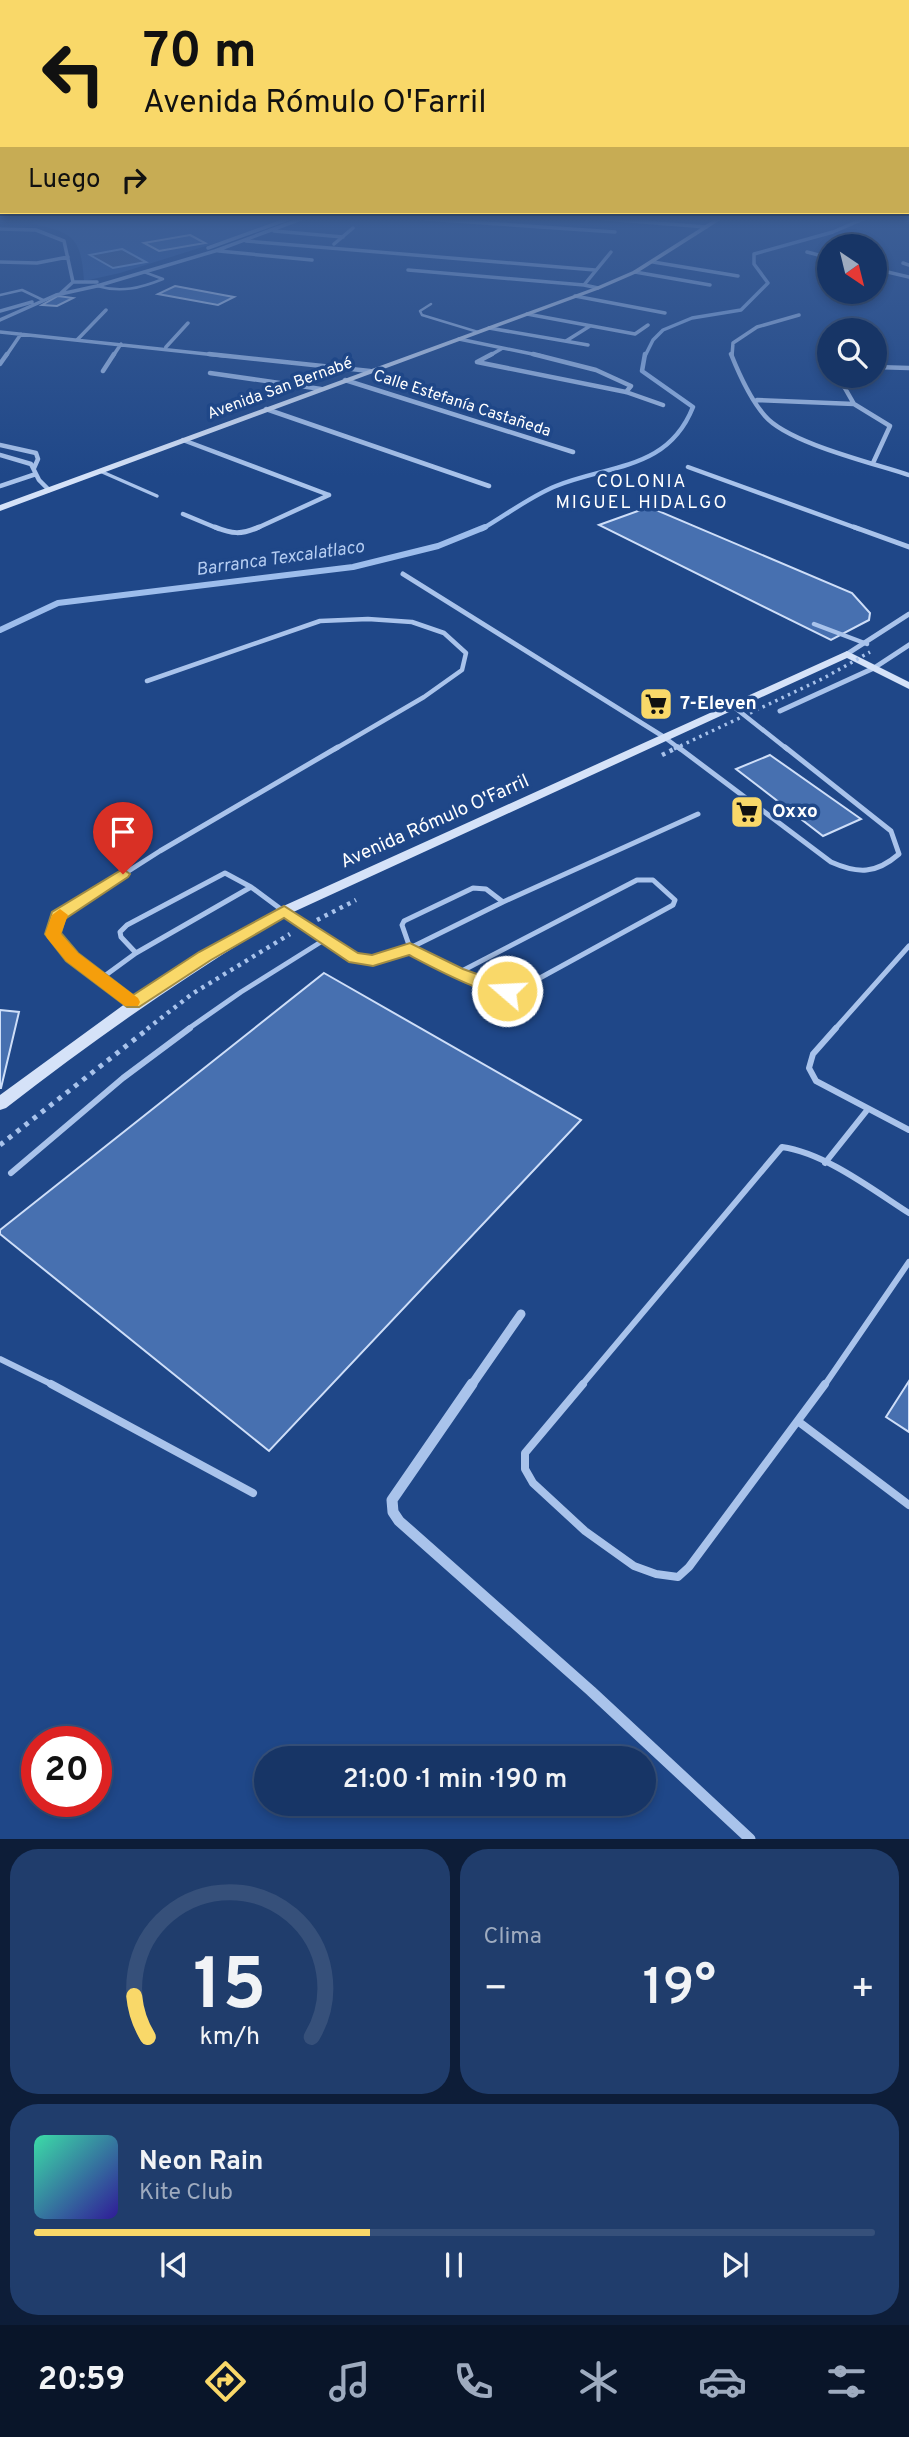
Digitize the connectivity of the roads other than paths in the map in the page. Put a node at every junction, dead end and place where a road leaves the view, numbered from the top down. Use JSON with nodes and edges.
{"nodes":[{"id":1,"x":24,"y":305,"type":"edge"},
{"id":2,"x":33,"y":305,"type":"edge"},
{"id":3,"x":430,"y":305,"type":"edge"},
{"id":4,"x":551,"y":305,"type":"edge"},
{"id":5,"x":622,"y":305,"type":"edge"},
{"id":6,"x":106,"y":310,"type":"dead end"},
{"id":7,"x":0,"y":311,"type":"edge"},
{"id":8,"x":665,"y":313,"type":"dead end"},
{"id":9,"x":527,"y":314,"type":"junction"},
{"id":10,"x":799,"y":315,"type":"dead end"},
{"id":11,"x":0,"y":320,"type":"edge"},
{"id":12,"x":188,"y":323,"type":"dead end"},
{"id":13,"x":648,"y":325,"type":"dead end"},
{"id":14,"x":590,"y":326,"type":"junction"},
{"id":15,"x":489,"y":328,"type":"junction"},
{"id":16,"x":0,"y":332,"type":"edge"},
{"id":17,"x":478,"y":332,"type":"junction"},
{"id":18,"x":21,"y":334,"type":"junction"},
{"id":19,"x":459,"y":339,"type":"junction"},
{"id":20,"x":76,"y":340,"type":"junction"},
{"id":21,"x":566,"y":341,"type":"junction"},
{"id":22,"x":121,"y":344,"type":"junction"},
{"id":23,"x":588,"y":345,"type":"dead end"},
{"id":24,"x":166,"y":347,"type":"junction"},
{"id":25,"x":502,"y":349,"type":"junction"},
{"id":26,"x":0,"y":364,"type":"edge"},
{"id":27,"x":887,"y":367,"type":"edge"},
{"id":28,"x":909,"y":368,"type":"edge"},
{"id":29,"x":370,"y":370,"type":"junction"},
{"id":30,"x":103,"y":371,"type":"dead end"},
{"id":31,"x":210,"y":373,"type":"dead end"},
{"id":32,"x":345,"y":380,"type":"junction"},
{"id":33,"x":845,"y":388,"type":"edge"},
{"id":34,"x":321,"y":389,"type":"junction"},
{"id":35,"x":626,"y":392,"type":"junction"},
{"id":36,"x":757,"y":400,"type":"junction"},
{"id":37,"x":855,"y":404,"type":"junction"},
{"id":38,"x":663,"y":405,"type":"dead end"},
{"id":39,"x":266,"y":409,"type":"junction"},
{"id":40,"x":183,"y":440,"type":"junction"},
{"id":41,"x":0,"y":445,"type":"edge"},
{"id":42,"x":573,"y":452,"type":"dead end"},
{"id":43,"x":0,"y":457,"type":"edge"},
{"id":44,"x":873,"y":463,"type":"junction"},
{"id":45,"x":688,"y":467,"type":"dead end"},
{"id":46,"x":35,"y":471,"type":"junction"},
{"id":47,"x":100,"y":471,"type":"junction"},
{"id":48,"x":909,"y":475,"type":"edge"},
{"id":49,"x":0,"y":486,"type":"edge"},
{"id":50,"x":489,"y":486,"type":"dead end"},
{"id":51,"x":49,"y":490,"type":"junction"},
{"id":52,"x":157,"y":496,"type":"dead end"},
{"id":53,"x":0,"y":508,"type":"edge"},
{"id":54,"x":183,"y":514,"type":"dead end"},
{"id":55,"x":909,"y":547,"type":"edge"},
{"id":56,"x":403,"y":574,"type":"dead end"},
{"id":57,"x":909,"y":614,"type":"edge"},
{"id":58,"x":814,"y":624,"type":"dead end"},
{"id":59,"x":867,"y":644,"type":"junction"},
{"id":60,"x":909,"y":645,"type":"edge"},
{"id":61,"x":847,"y":654,"type":"junction"},
{"id":62,"x":874,"y":668,"type":"junction"},
{"id":63,"x":147,"y":681,"type":"dead end"},
{"id":64,"x":909,"y":686,"type":"edge"},
{"id":65,"x":734,"y":707,"type":"junction"},
{"id":66,"x":780,"y":711,"type":"dead end"},
{"id":67,"x":664,"y":737,"type":"junction"},
{"id":68,"x":698,"y":814,"type":"dead end"},
{"id":69,"x":251,"y":887,"type":"junction"},
{"id":70,"x":503,"y":902,"type":"junction"},
{"id":71,"x":284,"y":911,"type":"junction"},
{"id":72,"x":324,"y":940,"type":"junction"},
{"id":73,"x":909,"y":946,"type":"edge"},
{"id":74,"x":410,"y":948,"type":"junction"},
{"id":75,"x":135,"y":953,"type":"junction"},
{"id":76,"x":457,"y":973,"type":"junction"},
{"id":77,"x":99,"y":980,"type":"junction"},
{"id":78,"x":133,"y":1003,"type":"junction"},
{"id":79,"x":0,"y":1104,"type":"edge"},
{"id":80,"x":868,"y":1109,"type":"junction"},
{"id":81,"x":909,"y":1130,"type":"edge"},
{"id":82,"x":825,"y":1163,"type":"junction"},
{"id":83,"x":11,"y":1172,"type":"dead end"},
{"id":84,"x":909,"y":1213,"type":"edge"},
{"id":85,"x":909,"y":1262,"type":"edge"},
{"id":86,"x":522,"y":1314,"type":"dead end"},
{"id":87,"x":0,"y":1359,"type":"edge"},
{"id":88,"x":799,"y":1423,"type":"junction"},
{"id":89,"x":253,"y":1493,"type":"dead end"},
{"id":90,"x":909,"y":1506,"type":"edge"},
{"id":91,"x":750,"y":1839,"type":"edge"}],
"edges":[{"from":1,"to":7,"type":"street"},
{"from":2,"to":11,"type":"street"},
{"from":3,"to":17,"type":"lane"},
{"from":4,"to":9,"type":"main road","name":"Avenida San Bernabé"},
{"from":5,"to":8,"type":"street"},
{"from":6,"to":20,"type":"street"},
{"from":9,"to":14,"type":"street"},
{"from":9,"to":15,"type":"main road","name":"Avenida San Bernabé"},
{"from":10,"to":36,"type":"street"},
{"from":12,"to":24,"type":"street"},
{"from":13,"to":14,"type":"street"},
{"from":14,"to":21,"type":"street"},
{"from":15,"to":17,"type":"main road","name":"Avenida San Bernabé"},
{"from":15,"to":21,"type":"street"},
{"from":16,"to":18,"type":"street"},
{"from":17,"to":19,"type":"main road","name":"Avenida San Bernabé"},
{"from":18,"to":20,"type":"street"},
{"from":18,"to":26,"type":"street"},
{"from":19,"to":25,"type":"street"},
{"from":19,"to":29,"type":"main road","name":"Avenida San Bernabé"},
{"from":20,"to":22,"type":"street"},
{"from":21,"to":23,"type":"street"},
{"from":22,"to":24,"type":"street"},
{"from":22,"to":30,"type":"street"},
{"from":24,"to":29,"type":"street"},
{"from":25,"to":35,"type":"street"},
{"from":25,"to":35,"type":"street"},
{"from":27,"to":28,"type":"street"},
{"from":29,"to":32,"type":"main road","name":"Avenida San Bernabé"},
{"from":31,"to":34,"type":"street"},
{"from":32,"to":34,"type":"main road","name":"Avenida San Bernabé"},
{"from":32,"to":42,"type":"street","name":"Calle Estefanía Castañeda"},
{"from":33,"to":37,"type":"street"},
{"from":34,"to":39,"type":"main road","name":"Avenida San Bernabé"},
{"from":35,"to":38,"type":"street"},
{"from":36,"to":37,"type":"street"},
{"from":36,"to":44,"type":"street"},
{"from":37,"to":44,"type":"street"},
{"from":39,"to":40,"type":"main road","name":"Avenida San Bernabé"},
{"from":39,"to":50,"type":"street"},
{"from":40,"to":47,"type":"main road","name":"Avenida San Bernabé"},
{"from":40,"to":54,"type":"street"},
{"from":41,"to":46,"type":"street"},
{"from":43,"to":46,"type":"street"},
{"from":44,"to":48,"type":"street"},
{"from":45,"to":55,"type":"street"},
{"from":46,"to":49,"type":"street"},
{"from":46,"to":51,"type":"street"},
{"from":47,"to":51,"type":"main road","name":"Avenida San Bernabé"},
{"from":47,"to":52,"type":"lane"},
{"from":51,"to":53,"type":"main road","name":"Avenida San Bernabé"},
{"from":56,"to":67,"type":"street"},
{"from":57,"to":59,"type":"street","name":"Avenida Rómulo O'Farril"},
{"from":58,"to":59,"type":"lane"},
{"from":59,"to":61,"type":"street","name":"Avenida Rómulo O'Farril"},
{"from":60,"to":62,"type":"street"},
{"from":61,"to":62,"type":"main road"},
{"from":61,"to":65,"type":"main road","name":"Avenida Rómulo O'Farril"},
{"from":62,"to":64,"type":"main road"},
{"from":62,"to":66,"type":"street"},
{"from":63,"to":77,"type":"lane"},
{"from":65,"to":67,"type":"main road","name":"Avenida Rómulo O'Farril"},
{"from":65,"to":67,"type":"lane"},
{"from":67,"to":71,"type":"main road","name":"Avenida Rómulo O'Farril"},
{"from":68,"to":70,"type":"lane"},
{"from":69,"to":71,"type":"lane"},
{"from":69,"to":75,"type":"lane"},
{"from":69,"to":75,"type":"lane"},
{"from":70,"to":74,"type":"lane"},
{"from":70,"to":74,"type":"lane"},
{"from":71,"to":72,"type":"lane"},
{"from":71,"to":78,"type":"main road","name":"Avenida Rómulo O'Farril"},
{"from":72,"to":74,"type":"lane"},
{"from":72,"to":83,"type":"lane"},
{"from":73,"to":80,"type":"lane"},
{"from":74,"to":76,"type":"lane"},
{"from":75,"to":77,"type":"lane"},
{"from":76,"to":76,"type":"lane"},
{"from":77,"to":78,"type":"lane"},
{"from":78,"to":79,"type":"main road","name":"Avenida Rómulo O'Farril"},
{"from":80,"to":81,"type":"lane"},
{"from":80,"to":82,"type":"lane"},
{"from":82,"to":84,"type":"lane"},
{"from":82,"to":88,"type":"lane"},
{"from":85,"to":88,"type":"lane"},
{"from":86,"to":91,"type":"street"},
{"from":87,"to":89,"type":"lane"},
{"from":88,"to":90,"type":"lane"}]}
